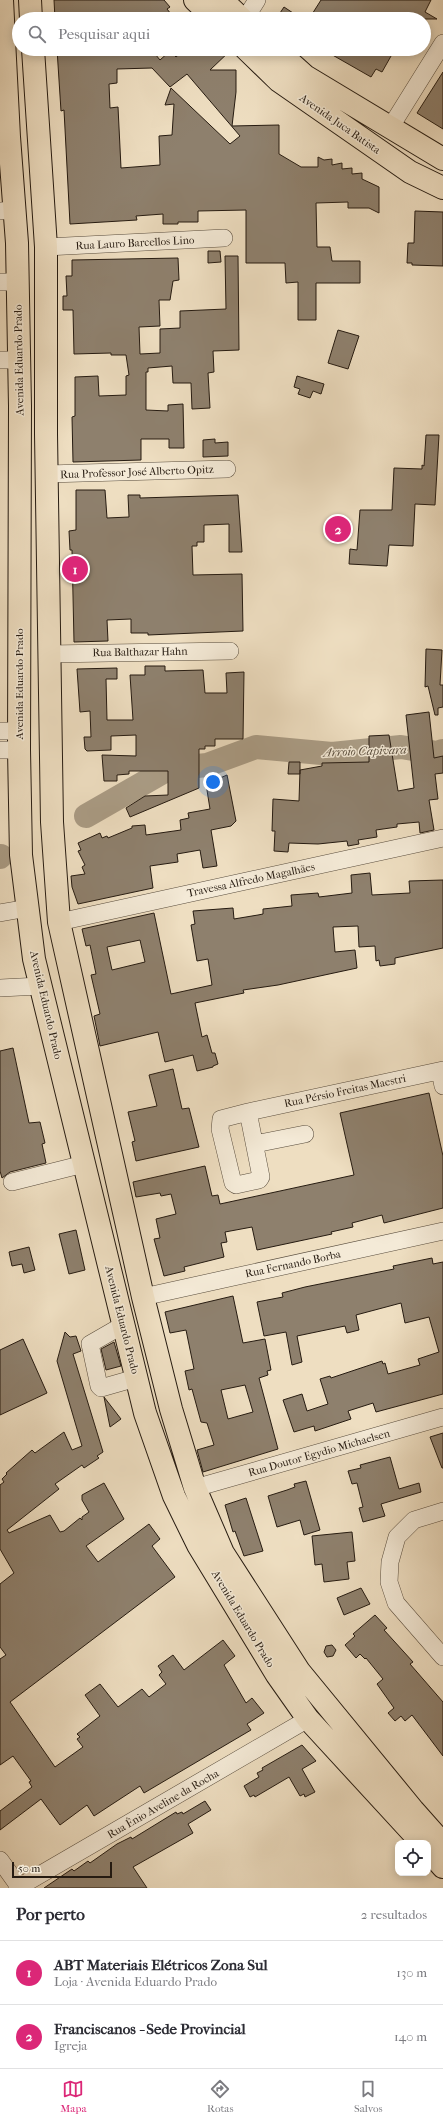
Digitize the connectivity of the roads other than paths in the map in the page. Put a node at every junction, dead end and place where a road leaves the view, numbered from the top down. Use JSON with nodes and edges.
{"nodes":[{"id":1,"x":2,"y":0,"type":"edge"},
{"id":2,"x":30,"y":0,"type":"edge"},
{"id":3,"x":195,"y":0,"type":"edge"},
{"id":4,"x":222,"y":0,"type":"edge"},
{"id":5,"x":257,"y":0,"type":"edge"},
{"id":6,"x":31,"y":12,"type":"edge"},
{"id":7,"x":208,"y":12,"type":"edge"},
{"id":8,"x":235,"y":12,"type":"edge"},
{"id":9,"x":249,"y":12,"type":"edge"},
{"id":10,"x":443,"y":43,"type":"edge"},
{"id":11,"x":33,"y":56,"type":"edge"},
{"id":12,"x":253,"y":56,"type":"edge"},
{"id":13,"x":283,"y":56,"type":"edge"},
{"id":14,"x":390,"y":128,"type":"junction"},
{"id":15,"x":5,"y":138,"type":"edge"},
{"id":16,"x":443,"y":159,"type":"edge"},
{"id":17,"x":443,"y":188,"type":"edge"},
{"id":18,"x":8,"y":211,"type":"edge"},
{"id":19,"x":224,"y":238,"type":"dead end"},
{"id":20,"x":46,"y":247,"type":"junction"},
{"id":21,"x":9,"y":282,"type":"edge"},
{"id":22,"x":10,"y":360,"type":"edge"},
{"id":23,"x":20,"y":406,"type":"junction"},
{"id":24,"x":46,"y":434,"type":"junction"},
{"id":25,"x":227,"y":469,"type":"dead end"},
{"id":26,"x":46,"y":474,"type":"junction"},
{"id":27,"x":230,"y":651,"type":"dead end"},
{"id":28,"x":49,"y":654,"type":"junction"},
{"id":29,"x":51,"y":711,"type":"junction"},
{"id":30,"x":10,"y":741,"type":"edge"},
{"id":31,"x":443,"y":838,"type":"edge"},
{"id":32,"x":28,"y":908,"type":"junction"},
{"id":33,"x":0,"y":913,"type":"edge"},
{"id":34,"x":59,"y":922,"type":"junction"},
{"id":35,"x":40,"y":986,"type":"junction"},
{"id":36,"x":0,"y":988,"type":"edge"},
{"id":37,"x":442,"y":1076,"type":"edge"},
{"id":38,"x":248,"y":1112,"type":"junction"},
{"id":39,"x":305,"y":1134,"type":"dead end"},
{"id":40,"x":255,"y":1144,"type":"junction"},
{"id":41,"x":84,"y":1164,"type":"junction"},
{"id":42,"x":12,"y":1182,"type":"dead end"},
{"id":43,"x":443,"y":1232,"type":"edge"},
{"id":44,"x":143,"y":1297,"type":"junction"},
{"id":45,"x":123,"y":1325,"type":"junction"},
{"id":46,"x":136,"y":1378,"type":"junction"},
{"id":47,"x":443,"y":1417,"type":"edge"},
{"id":48,"x":195,"y":1488,"type":"junction"},
{"id":49,"x":443,"y":1511,"type":"edge"},
{"id":50,"x":443,"y":1657,"type":"edge"},
{"id":51,"x":328,"y":1706,"type":"junction"},
{"id":52,"x":308,"y":1719,"type":"junction"},
{"id":53,"x":365,"y":1752,"type":"junction"},
{"id":54,"x":419,"y":1840,"type":"edge"},
{"id":55,"x":443,"y":1844,"type":"edge"},
{"id":56,"x":431,"y":1853,"type":"edge"},
{"id":57,"x":0,"y":1860,"type":"edge"},
{"id":58,"x":443,"y":1867,"type":"edge"},
{"id":59,"x":19,"y":1888,"type":"edge"}],
"edges":[{"from":1,"to":15,"type":"main road","name":"Avenida Eduardo Prado"},
{"from":2,"to":6,"type":"main road"},
{"from":3,"to":7,"type":"main road"},
{"from":4,"to":8,"type":"main road"},
{"from":5,"to":9,"type":"street"},
{"from":10,"to":14,"type":"street"},
{"from":11,"to":20,"type":"main road","name":"Avenida Eduardo Prado"},
{"from":12,"to":17,"type":"main road","name":"Avenida Juca Batista"},
{"from":13,"to":14,"type":"main road","name":"Avenida Juca Batista"},
{"from":14,"to":16,"type":"main road","name":"Avenida Juca Batista"},
{"from":15,"to":18,"type":"main road","name":"Avenida Eduardo Prado"},
{"from":18,"to":21,"type":"main road","name":"Avenida Eduardo Prado"},
{"from":19,"to":20,"type":"street","name":"Rua Lauro Barcellos Lino"},
{"from":20,"to":24,"type":"main road","name":"Avenida Eduardo Prado"},
{"from":21,"to":22,"type":"main road","name":"Avenida Eduardo Prado"},
{"from":22,"to":23,"type":"main road","name":"Avenida Eduardo Prado"},
{"from":23,"to":24,"type":"main road"},
{"from":23,"to":30,"type":"main road","name":"Avenida Eduardo Prado"},
{"from":24,"to":26,"type":"main road","name":"Avenida Eduardo Prado"},
{"from":25,"to":26,"type":"street","name":"Rua Professor José Alberto Opitz"},
{"from":26,"to":28,"type":"main road","name":"Avenida Eduardo Prado"},
{"from":27,"to":28,"type":"street","name":"Rua Balthazar Hahn"},
{"from":28,"to":29,"type":"main road","name":"Avenida Eduardo Prado"},
{"from":29,"to":30,"type":"main road"},
{"from":29,"to":34,"type":"main road","name":"Avenida Eduardo Prado"},
{"from":30,"to":32,"type":"main road","name":"Avenida Eduardo Prado"},
{"from":31,"to":34,"type":"street","name":"Travessa Alfredo Magalhães"},
{"from":32,"to":33,"type":"street"},
{"from":32,"to":35,"type":"main road","name":"Avenida Eduardo Prado"},
{"from":34,"to":44,"type":"main road","name":"Avenida Eduardo Prado"},
{"from":35,"to":36,"type":"street"},
{"from":35,"to":41,"type":"main road","name":"Avenida Eduardo Prado"},
{"from":37,"to":38,"type":"street","name":"Rua Pérsio Freitas Maestri"},
{"from":38,"to":40,"type":"street","name":"Rua Pérsio Freitas Maestri"},
{"from":38,"to":40,"type":"street","name":"Rua Pérsio Freitas Maestri"},
{"from":39,"to":40,"type":"street"},
{"from":41,"to":42,"type":"street"},
{"from":41,"to":45,"type":"main road","name":"Avenida Eduardo Prado"},
{"from":43,"to":44,"type":"street","name":"Rua Fernando Borba"},
{"from":44,"to":48,"type":"main road","name":"Avenida Eduardo Prado"},
{"from":45,"to":46,"type":"main road","name":"Avenida Eduardo Prado"},
{"from":45,"to":46,"type":"street"},
{"from":46,"to":52,"type":"main road","name":"Avenida Eduardo Prado"},
{"from":47,"to":48,"type":"street","name":"Rua Doutor Egydio Michaelsen"},
{"from":48,"to":51,"type":"main road","name":"Avenida Eduardo Prado"},
{"from":49,"to":50,"type":"street"},
{"from":51,"to":52,"type":"main road"},
{"from":51,"to":53,"type":"main road","name":"Avenida Eduardo Prado"},
{"from":52,"to":53,"type":"main road"},
{"from":52,"to":54,"type":"main road","name":"Avenida Eduardo Prado"},
{"from":52,"to":59,"type":"street","name":"Rua Ênio Aveline da Rocha"},
{"from":53,"to":55,"type":"main road","name":"Avenida Eduardo Prado"},
{"from":56,"to":58,"type":"main road"},
{"from":57,"to":59,"type":"street"}]}
